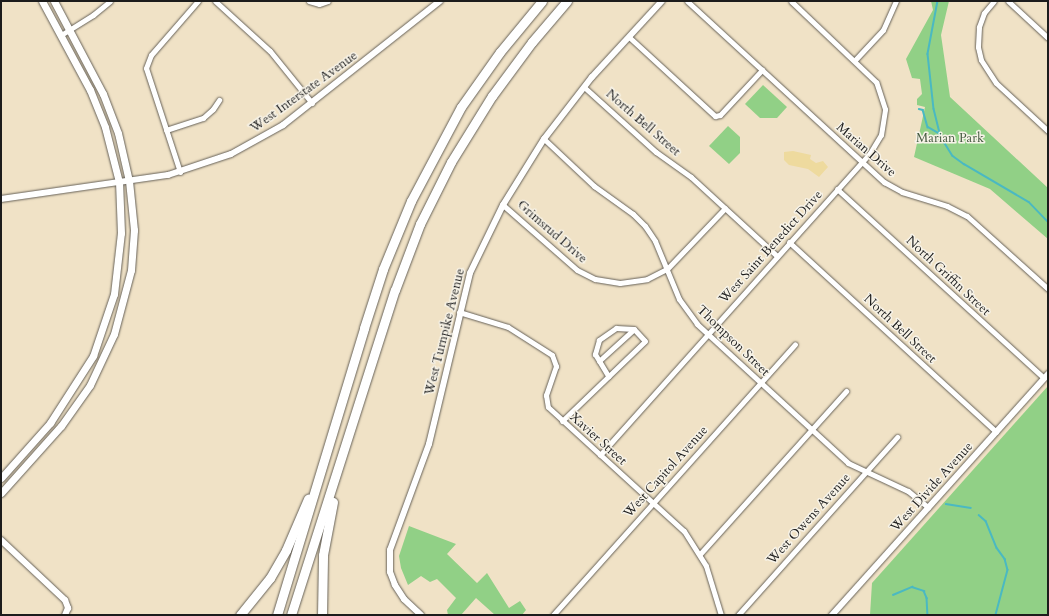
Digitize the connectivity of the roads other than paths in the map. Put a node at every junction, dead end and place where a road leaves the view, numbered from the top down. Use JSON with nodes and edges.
{"nodes":[{"id":1,"x":42,"y":1,"type":"edge"},
{"id":2,"x":54,"y":1,"type":"edge"},
{"id":3,"x":110,"y":1,"type":"edge"},
{"id":4,"x":198,"y":1,"type":"edge"},
{"id":5,"x":215,"y":1,"type":"edge"},
{"id":6,"x":309,"y":1,"type":"edge"},
{"id":7,"x":328,"y":1,"type":"edge"},
{"id":8,"x":440,"y":1,"type":"edge"},
{"id":9,"x":542,"y":1,"type":"edge"},
{"id":10,"x":567,"y":1,"type":"edge"},
{"id":11,"x":662,"y":1,"type":"edge"},
{"id":12,"x":687,"y":1,"type":"edge"},
{"id":13,"x":791,"y":1,"type":"edge"},
{"id":14,"x":896,"y":1,"type":"edge"},
{"id":15,"x":994,"y":1,"type":"edge"},
{"id":16,"x":1008,"y":1,"type":"edge"},
{"id":17,"x":69,"y":29,"type":"junction"},
{"id":18,"x":61,"y":35,"type":"junction"},
{"id":19,"x":629,"y":37,"type":"junction"},
{"id":20,"x":1048,"y":38,"type":"edge"},
{"id":21,"x":856,"y":60,"type":"junction"},
{"id":22,"x":762,"y":70,"type":"junction"},
{"id":23,"x":584,"y":87,"type":"junction"},
{"id":24,"x":219,"y":100,"type":"dead end"},
{"id":25,"x":312,"y":103,"type":"junction"},
{"id":26,"x":166,"y":130,"type":"junction"},
{"id":27,"x":1048,"y":131,"type":"edge"},
{"id":28,"x":544,"y":139,"type":"junction"},
{"id":29,"x":862,"y":162,"type":"junction"},
{"id":30,"x":180,"y":172,"type":"junction"},
{"id":31,"x":129,"y":181,"type":"junction"},
{"id":32,"x":119,"y":182,"type":"junction"},
{"id":33,"x":837,"y":189,"type":"junction"},
{"id":34,"x":1,"y":199,"type":"edge"},
{"id":35,"x":503,"y":205,"type":"junction"},
{"id":36,"x":725,"y":208,"type":"junction"},
{"id":37,"x":789,"y":242,"type":"junction"},
{"id":38,"x":777,"y":256,"type":"junction"},
{"id":39,"x":667,"y":269,"type":"junction"},
{"id":40,"x":1048,"y":288,"type":"edge"},
{"id":41,"x":459,"y":312,"type":"junction"},
{"id":42,"x":387,"y":313,"type":"junction"},
{"id":43,"x":634,"y":329,"type":"junction"},
{"id":44,"x":708,"y":334,"type":"junction"},
{"id":45,"x":795,"y":344,"type":"dead end"},
{"id":46,"x":599,"y":361,"type":"junction"},
{"id":47,"x":608,"y":376,"type":"junction"},
{"id":48,"x":1046,"y":376,"type":"edge"},
{"id":49,"x":761,"y":383,"type":"junction"},
{"id":50,"x":846,"y":391,"type":"dead end"},
{"id":51,"x":562,"y":421,"type":"junction"},
{"id":52,"x":811,"y":430,"type":"junction"},
{"id":53,"x":996,"y":432,"type":"junction"},
{"id":54,"x":897,"y":437,"type":"dead end"},
{"id":55,"x":326,"y":453,"type":"junction"},
{"id":56,"x":600,"y":455,"type":"junction"},
{"id":57,"x":865,"y":473,"type":"junction"},
{"id":58,"x":1,"y":478,"type":"edge"},
{"id":59,"x":1,"y":494,"type":"edge"},
{"id":60,"x":653,"y":502,"type":"junction"},
{"id":61,"x":928,"y":507,"type":"junction"},
{"id":62,"x":1,"y":540,"type":"edge"},
{"id":63,"x":700,"y":554,"type":"junction"},
{"id":64,"x":556,"y":614,"type":"edge"},
{"id":65,"x":65,"y":615,"type":"edge"},
{"id":66,"x":240,"y":615,"type":"edge"},
{"id":67,"x":277,"y":615,"type":"edge"},
{"id":68,"x":291,"y":615,"type":"edge"},
{"id":69,"x":322,"y":615,"type":"edge"},
{"id":70,"x":421,"y":615,"type":"edge"},
{"id":71,"x":721,"y":615,"type":"edge"},
{"id":72,"x":738,"y":615,"type":"edge"},
{"id":73,"x":832,"y":615,"type":"edge"}],
"edges":[{"from":1,"to":18,"type":"main road"},
{"from":2,"to":17,"type":"main road"},
{"from":3,"to":17,"type":"street"},
{"from":4,"to":26,"type":"street"},
{"from":5,"to":25,"type":"street"},
{"from":6,"to":7,"type":"street"},
{"from":8,"to":25,"type":"street","name":"West Interstate Avenue"},
{"from":9,"to":55,"type":"highway"},
{"from":10,"to":42,"type":"highway"},
{"from":11,"to":19,"type":"street","name":"West Turnpike Avenue"},
{"from":12,"to":22,"type":"street","name":"Marian Drive"},
{"from":13,"to":21,"type":"street","name":"West Saint Benedict Drive"},
{"from":14,"to":21,"type":"street"},
{"from":15,"to":27,"type":"street"},
{"from":16,"to":20,"type":"street"},
{"from":17,"to":18,"type":"street"},
{"from":17,"to":31,"type":"main road"},
{"from":18,"to":32,"type":"main road"},
{"from":19,"to":22,"type":"street"},
{"from":19,"to":23,"type":"street","name":"West Turnpike Avenue"},
{"from":21,"to":29,"type":"street","name":"West Saint Benedict Drive"},
{"from":22,"to":29,"type":"street","name":"Marian Drive"},
{"from":23,"to":28,"type":"street","name":"West Turnpike Avenue"},
{"from":23,"to":36,"type":"street","name":"North Bell Street"},
{"from":24,"to":26,"type":"street"},
{"from":25,"to":30,"type":"street","name":"West Interstate Avenue"},
{"from":26,"to":30,"type":"street"},
{"from":28,"to":35,"type":"street","name":"West Turnpike Avenue"},
{"from":28,"to":39,"type":"street","name":"Thompson Street"},
{"from":29,"to":33,"type":"street","name":"West Saint Benedict Drive"},
{"from":29,"to":40,"type":"street","name":"Marian Drive"},
{"from":30,"to":31,"type":"street","name":"West Interstate Avenue"},
{"from":31,"to":32,"type":"street","name":"West Interstate Avenue"},
{"from":31,"to":59,"type":"main road"},
{"from":32,"to":34,"type":"street","name":"West Interstate Avenue"},
{"from":32,"to":58,"type":"main road"},
{"from":33,"to":37,"type":"street","name":"West Saint Benedict Drive"},
{"from":33,"to":48,"type":"street","name":"North Griffin Street"},
{"from":35,"to":39,"type":"street","name":"Grimsrud Drive"},
{"from":35,"to":41,"type":"street","name":"West Turnpike Avenue"},
{"from":36,"to":38,"type":"street","name":"North Bell Street"},
{"from":36,"to":39,"type":"street","name":"Grimsrud Drive"},
{"from":37,"to":38,"type":"street","name":"West Saint Benedict Drive"},
{"from":37,"to":53,"type":"street","name":"North Bell Street"},
{"from":38,"to":44,"type":"street","name":"West Saint Benedict Drive"},
{"from":39,"to":44,"type":"street","name":"Thompson Street"},
{"from":41,"to":51,"type":"street","name":"Xavier Street"},
{"from":41,"to":70,"type":"street","name":"West Turnpike Avenue"},
{"from":42,"to":68,"type":"highway"},
{"from":42,"to":69,"type":"highway"},
{"from":43,"to":46,"type":"street"},
{"from":43,"to":46,"type":"street"},
{"from":43,"to":47,"type":"street"},
{"from":44,"to":49,"type":"street","name":"Thompson Street"},
{"from":44,"to":56,"type":"street","name":"West Saint Benedict Drive"},
{"from":45,"to":49,"type":"street","name":"West Capitol Avenue"},
{"from":46,"to":47,"type":"street"},
{"from":47,"to":51,"type":"street"},
{"from":48,"to":53,"type":"street","name":"West Divide Avenue"},
{"from":49,"to":52,"type":"street","name":"Thompson Street"},
{"from":49,"to":60,"type":"street","name":"West Capitol Avenue"},
{"from":50,"to":52,"type":"street"},
{"from":51,"to":56,"type":"street","name":"Xavier Street"},
{"from":52,"to":57,"type":"street","name":"Thompson Street"},
{"from":52,"to":63,"type":"street"},
{"from":53,"to":61,"type":"street","name":"West Divide Avenue"},
{"from":54,"to":57,"type":"street","name":"West Owens Avenue"},
{"from":55,"to":66,"type":"highway"},
{"from":55,"to":67,"type":"highway"},
{"from":56,"to":60,"type":"street","name":"Xavier Street"},
{"from":57,"to":61,"type":"street","name":"Thompson Street"},
{"from":57,"to":72,"type":"street","name":"West Owens Avenue"},
{"from":60,"to":63,"type":"street","name":"Xavier Street"},
{"from":60,"to":64,"type":"street","name":"West Capitol Avenue"},
{"from":61,"to":73,"type":"street","name":"West Divide Avenue"},
{"from":62,"to":65,"type":"street"},
{"from":63,"to":71,"type":"street","name":"Xavier Street"}]}
